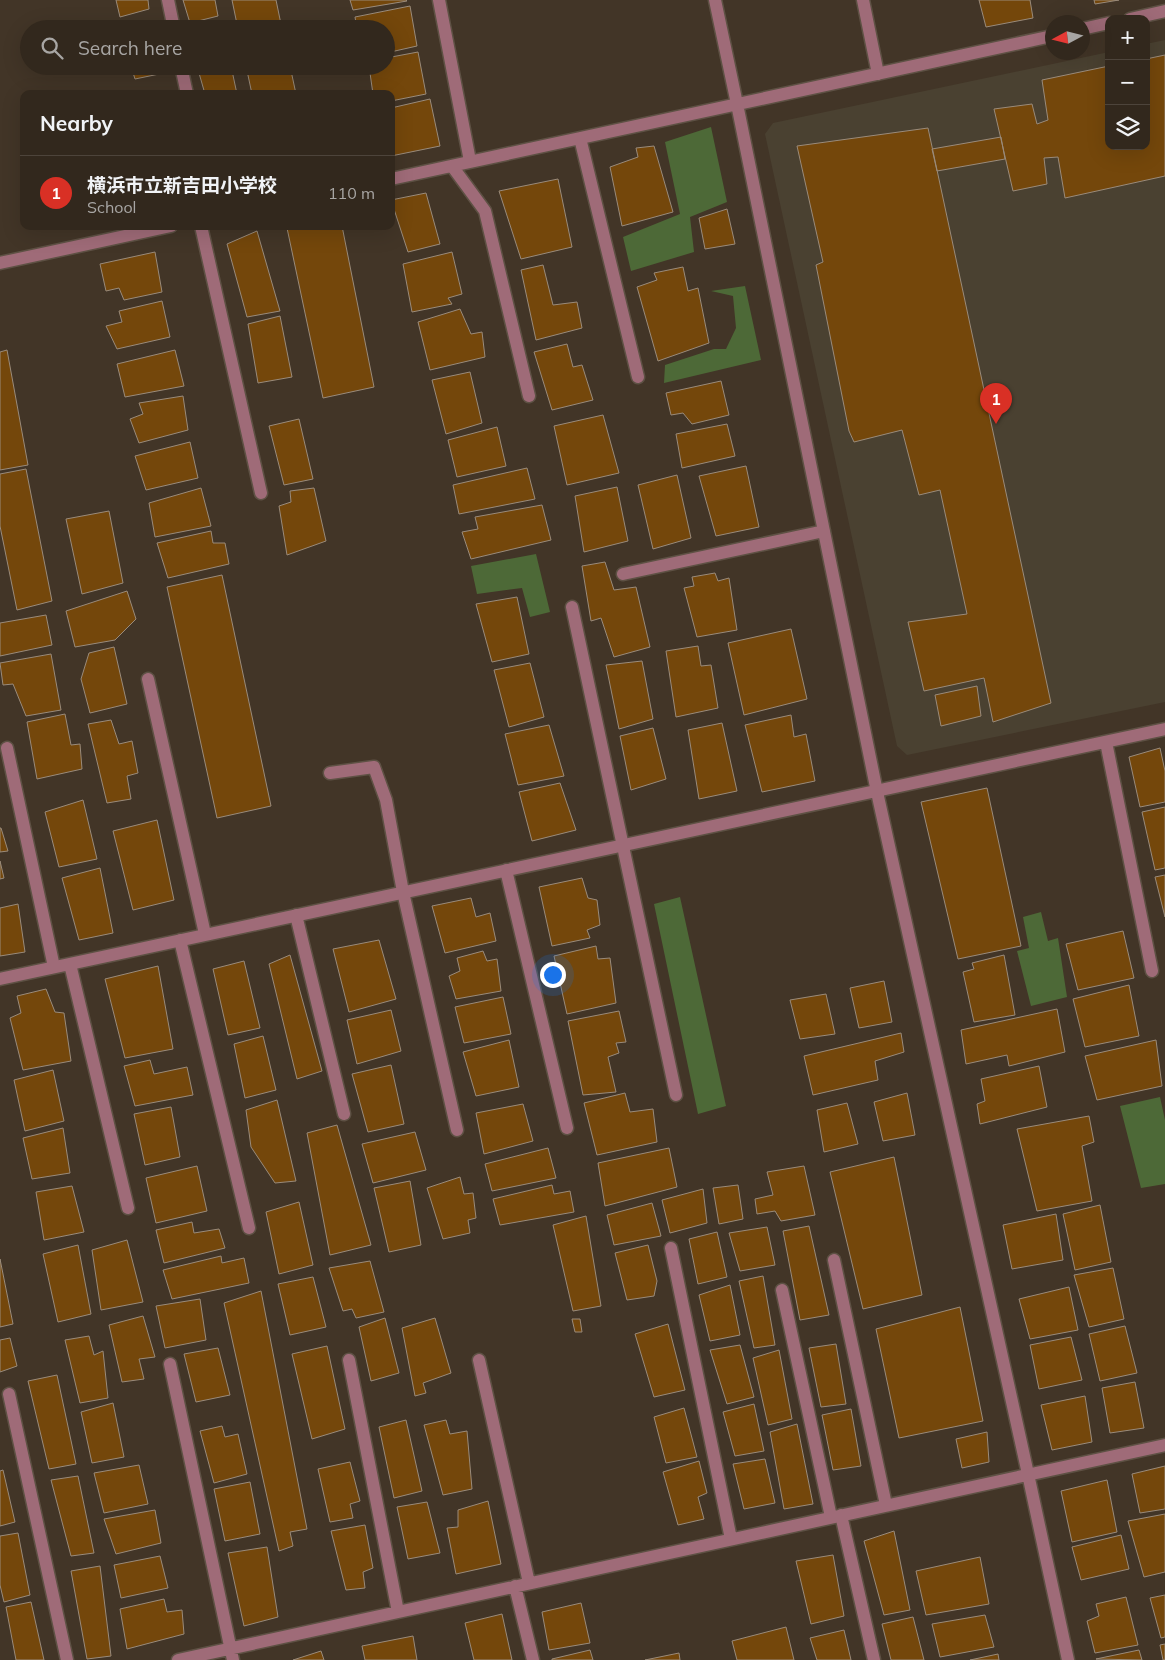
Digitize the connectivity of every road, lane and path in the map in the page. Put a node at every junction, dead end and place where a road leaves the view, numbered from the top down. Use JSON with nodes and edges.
{"nodes":[{"id":1,"x":168,"y":0,"type":"edge"},
{"id":2,"x":439,"y":0,"type":"edge"},
{"id":3,"x":714,"y":0,"type":"edge"},
{"id":4,"x":863,"y":0,"type":"edge"},
{"id":5,"x":1164,"y":0,"type":"edge"},
{"id":6,"x":1165,"y":6,"type":"edge"},
{"id":7,"x":1165,"y":11,"type":"edge"},
{"id":8,"x":1148,"y":15,"type":"edge"},
{"id":9,"x":172,"y":20,"type":"edge"},
{"id":10,"x":1105,"y":24,"type":"edge"},
{"id":11,"x":1090,"y":27,"type":"edge"},
{"id":12,"x":1045,"y":38,"type":"edge"},
{"id":13,"x":878,"y":74,"type":"junction"},
{"id":14,"x":184,"y":75,"type":"edge"},
{"id":15,"x":186,"y":90,"type":"edge"},
{"id":16,"x":737,"y":104,"type":"junction"},
{"id":17,"x":580,"y":138,"type":"junction"},
{"id":18,"x":470,"y":162,"type":"junction"},
{"id":19,"x":452,"y":166,"type":"junction"},
{"id":20,"x":395,"y":178,"type":"edge"},
{"id":21,"x":153,"y":230,"type":"edge"},
{"id":22,"x":202,"y":230,"type":"edge"},
{"id":23,"x":0,"y":263,"type":"edge"},
{"id":24,"x":638,"y":376,"type":"dead end"},
{"id":25,"x":529,"y":396,"type":"dead end"},
{"id":26,"x":261,"y":493,"type":"dead end"},
{"id":27,"x":824,"y":532,"type":"junction"},
{"id":28,"x":624,"y":574,"type":"dead end"},
{"id":29,"x":572,"y":607,"type":"dead end"},
{"id":30,"x":148,"y":679,"type":"dead end"},
{"id":31,"x":1165,"y":729,"type":"edge"},
{"id":32,"x":1106,"y":742,"type":"junction"},
{"id":33,"x":7,"y":748,"type":"dead end"},
{"id":34,"x":330,"y":773,"type":"dead end"},
{"id":35,"x":876,"y":792,"type":"junction"},
{"id":36,"x":622,"y":845,"type":"junction"},
{"id":37,"x":506,"y":870,"type":"junction"},
{"id":38,"x":403,"y":892,"type":"junction"},
{"id":39,"x":296,"y":915,"type":"junction"},
{"id":40,"x":205,"y":934,"type":"junction"},
{"id":41,"x":180,"y":940,"type":"junction"},
{"id":42,"x":70,"y":964,"type":"junction"},
{"id":43,"x":54,"y":967,"type":"junction"},
{"id":44,"x":1152,"y":971,"type":"dead end"},
{"id":45,"x":0,"y":979,"type":"edge"},
{"id":46,"x":676,"y":1095,"type":"dead end"},
{"id":47,"x":344,"y":1114,"type":"dead end"},
{"id":48,"x":567,"y":1128,"type":"dead end"},
{"id":49,"x":457,"y":1130,"type":"dead end"},
{"id":50,"x":128,"y":1208,"type":"dead end"},
{"id":51,"x":249,"y":1228,"type":"dead end"},
{"id":52,"x":671,"y":1248,"type":"dead end"},
{"id":53,"x":834,"y":1260,"type":"dead end"},
{"id":54,"x":782,"y":1290,"type":"dead end"},
{"id":55,"x":349,"y":1360,"type":"dead end"},
{"id":56,"x":479,"y":1360,"type":"dead end"},
{"id":57,"x":170,"y":1364,"type":"dead end"},
{"id":58,"x":9,"y":1394,"type":"dead end"},
{"id":59,"x":1165,"y":1444,"type":"edge"},
{"id":60,"x":1028,"y":1474,"type":"junction"},
{"id":61,"x":886,"y":1505,"type":"junction"},
{"id":62,"x":836,"y":1516,"type":"junction"},
{"id":63,"x":731,"y":1539,"type":"junction"},
{"id":64,"x":528,"y":1584,"type":"junction"},
{"id":65,"x":515,"y":1586,"type":"junction"},
{"id":66,"x":398,"y":1612,"type":"junction"},
{"id":67,"x":232,"y":1654,"type":"edge"},
{"id":68,"x":67,"y":1660,"type":"edge"},
{"id":69,"x":178,"y":1660,"type":"edge"},
{"id":70,"x":533,"y":1660,"type":"edge"},
{"id":71,"x":874,"y":1660,"type":"edge"},
{"id":72,"x":1068,"y":1660,"type":"edge"}],
"edges":[{"from":1,"to":9,"type":"street"},
{"from":2,"to":18,"type":"street"},
{"from":3,"to":16,"type":"street"},
{"from":4,"to":13,"type":"street"},
{"from":5,"to":6,"type":"street"},
{"from":7,"to":8,"type":"street"},
{"from":10,"to":11,"type":"street"},
{"from":12,"to":13,"type":"street"},
{"from":13,"to":16,"type":"street"},
{"from":14,"to":15,"type":"street"},
{"from":16,"to":17,"type":"street"},
{"from":16,"to":27,"type":"street"},
{"from":17,"to":18,"type":"street"},
{"from":17,"to":24,"type":"street"},
{"from":18,"to":19,"type":"street"},
{"from":19,"to":20,"type":"street"},
{"from":19,"to":25,"type":"street"},
{"from":21,"to":23,"type":"street"},
{"from":22,"to":26,"type":"street"},
{"from":27,"to":28,"type":"street"},
{"from":27,"to":35,"type":"street"},
{"from":29,"to":36,"type":"street"},
{"from":30,"to":40,"type":"street"},
{"from":31,"to":32,"type":"street"},
{"from":32,"to":35,"type":"street"},
{"from":32,"to":44,"type":"street"},
{"from":33,"to":43,"type":"street"},
{"from":34,"to":38,"type":"street"},
{"from":35,"to":36,"type":"street"},
{"from":35,"to":60,"type":"street"},
{"from":36,"to":37,"type":"street"},
{"from":36,"to":46,"type":"street"},
{"from":37,"to":38,"type":"street"},
{"from":37,"to":48,"type":"street"},
{"from":38,"to":39,"type":"street"},
{"from":38,"to":49,"type":"street"},
{"from":39,"to":40,"type":"street"},
{"from":39,"to":47,"type":"street"},
{"from":40,"to":41,"type":"street"},
{"from":41,"to":42,"type":"street"},
{"from":41,"to":51,"type":"street"},
{"from":42,"to":43,"type":"street"},
{"from":42,"to":50,"type":"street"},
{"from":43,"to":45,"type":"street"},
{"from":52,"to":63,"type":"street"},
{"from":53,"to":61,"type":"street"},
{"from":54,"to":62,"type":"street"},
{"from":55,"to":66,"type":"street"},
{"from":56,"to":64,"type":"street"},
{"from":57,"to":67,"type":"street"},
{"from":58,"to":68,"type":"street"},
{"from":59,"to":60,"type":"street"},
{"from":60,"to":61,"type":"street"},
{"from":60,"to":72,"type":"street"},
{"from":61,"to":62,"type":"street"},
{"from":62,"to":63,"type":"street"},
{"from":62,"to":71,"type":"street"},
{"from":63,"to":64,"type":"street"},
{"from":64,"to":65,"type":"street"},
{"from":65,"to":66,"type":"street"},
{"from":65,"to":70,"type":"street"},
{"from":66,"to":67,"type":"street"},
{"from":67,"to":69,"type":"street"}]}
